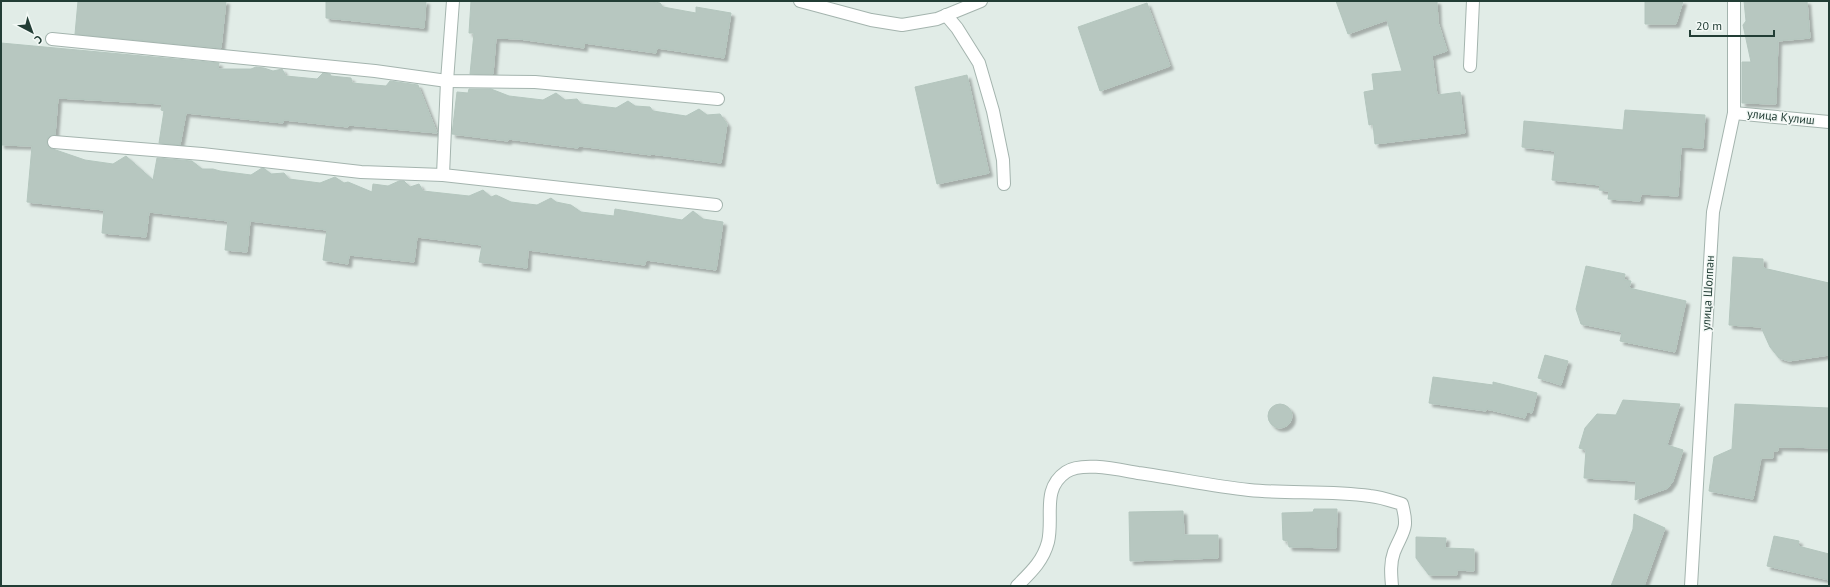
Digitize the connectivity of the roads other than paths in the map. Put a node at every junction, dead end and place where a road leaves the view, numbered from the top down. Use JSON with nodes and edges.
{"nodes":[{"id":1,"x":453,"y":1,"type":"edge"},
{"id":2,"x":800,"y":1,"type":"edge"},
{"id":3,"x":981,"y":1,"type":"edge"},
{"id":4,"x":1473,"y":1,"type":"edge"},
{"id":5,"x":1734,"y":1,"type":"edge"},
{"id":6,"x":946,"y":15,"type":"junction"},
{"id":7,"x":52,"y":39,"type":"dead end"},
{"id":8,"x":1470,"y":66,"type":"dead end"},
{"id":9,"x":447,"y":81,"type":"junction"},
{"id":10,"x":718,"y":99,"type":"dead end"},
{"id":11,"x":1734,"y":113,"type":"junction"},
{"id":12,"x":1829,"y":122,"type":"edge"},
{"id":13,"x":54,"y":142,"type":"dead end"},
{"id":14,"x":443,"y":175,"type":"junction"},
{"id":15,"x":1004,"y":184,"type":"dead end"},
{"id":16,"x":716,"y":205,"type":"dead end"},
{"id":17,"x":1017,"y":586,"type":"edge"},
{"id":18,"x":1392,"y":586,"type":"edge"},
{"id":19,"x":1690,"y":586,"type":"edge"}],
"edges":[{"from":1,"to":9,"type":"street"},
{"from":2,"to":6,"type":"street"},
{"from":3,"to":6,"type":"street"},
{"from":4,"to":8,"type":"street"},
{"from":5,"to":11,"type":"street","name":"улица Шолпан"},
{"from":6,"to":15,"type":"street"},
{"from":7,"to":9,"type":"street"},
{"from":9,"to":10,"type":"street"},
{"from":9,"to":14,"type":"street"},
{"from":11,"to":12,"type":"street","name":"улица Кулиш"},
{"from":11,"to":19,"type":"street","name":"улица Шолпан"},
{"from":13,"to":14,"type":"street"},
{"from":14,"to":16,"type":"street"},
{"from":17,"to":18,"type":"street"}]}
